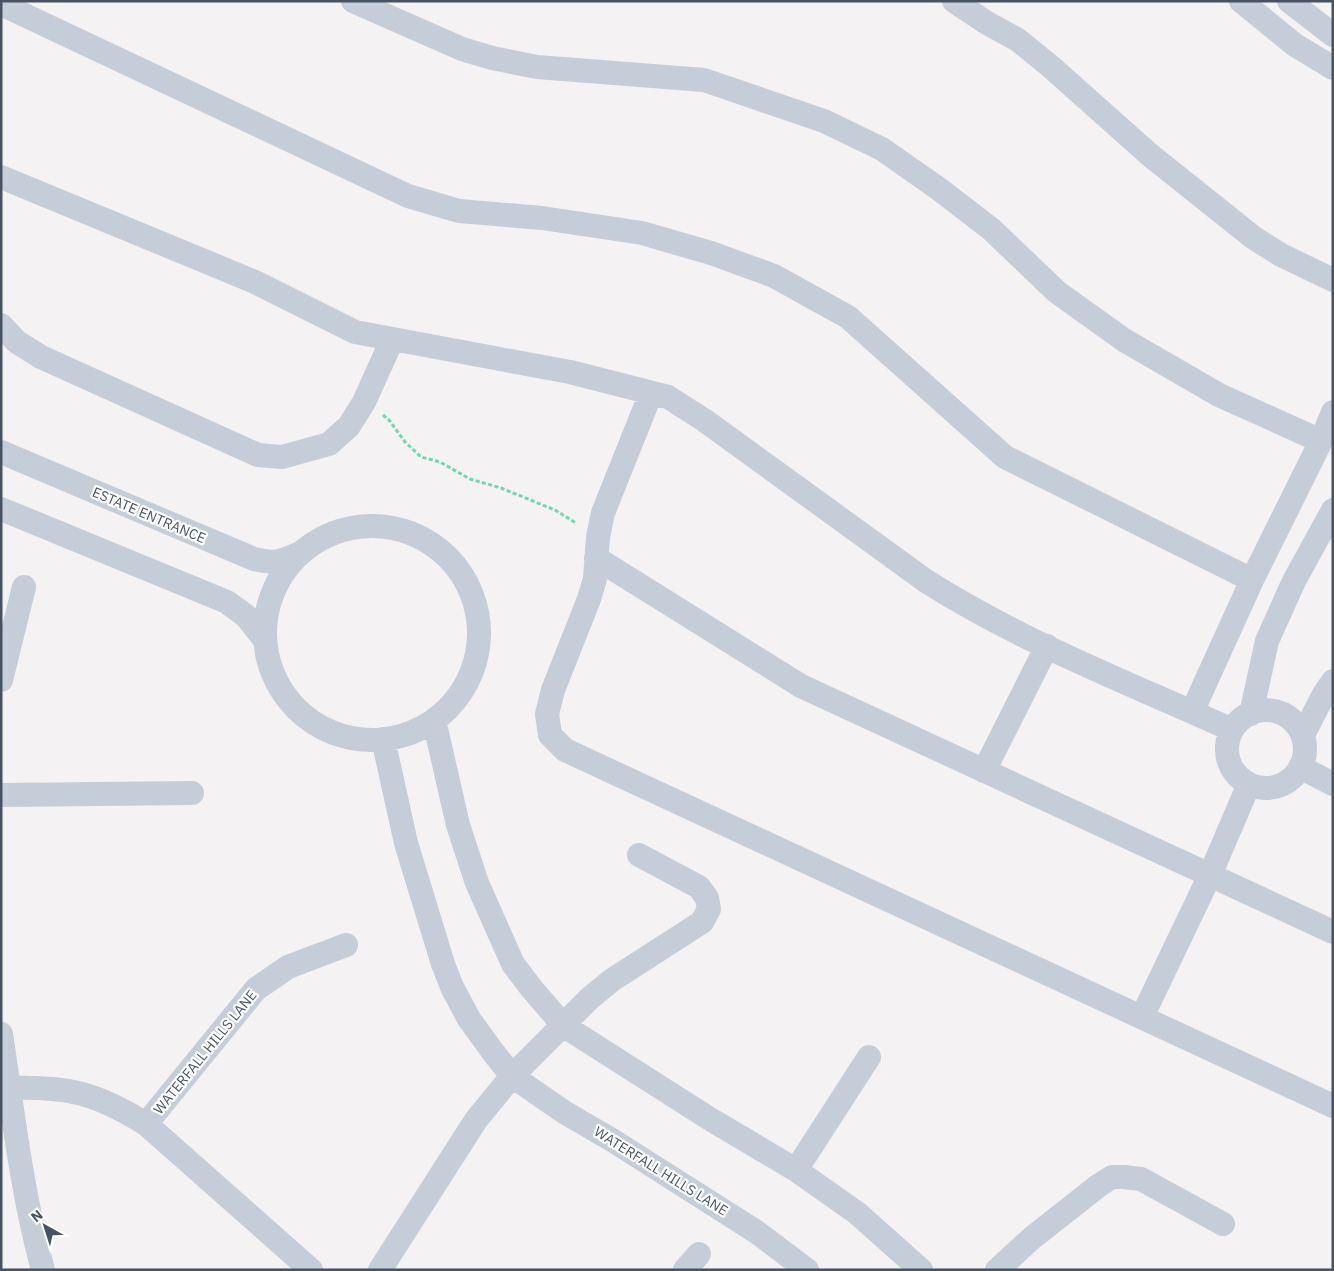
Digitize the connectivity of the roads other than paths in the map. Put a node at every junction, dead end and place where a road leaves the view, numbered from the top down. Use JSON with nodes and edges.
{"nodes":[{"id":1,"x":353,"y":1,"type":"edge"},
{"id":2,"x":954,"y":1,"type":"edge"},
{"id":3,"x":1241,"y":1,"type":"edge"},
{"id":4,"x":1289,"y":1,"type":"edge"},
{"id":5,"x":1,"y":4,"type":"edge"},
{"id":6,"x":1333,"y":35,"type":"edge"},
{"id":7,"x":1333,"y":68,"type":"edge"},
{"id":8,"x":1,"y":177,"type":"edge"},
{"id":9,"x":1333,"y":280,"type":"edge"},
{"id":10,"x":1,"y":324,"type":"edge"},
{"id":11,"x":392,"y":340,"type":"junction"},
{"id":12,"x":651,"y":393,"type":"junction"},
{"id":13,"x":1333,"y":412,"type":"edge"},
{"id":14,"x":1321,"y":441,"type":"junction"},
{"id":15,"x":1,"y":452,"type":"edge"},
{"id":16,"x":1,"y":508,"type":"edge"},
{"id":17,"x":1330,"y":522,"type":"edge"},
{"id":18,"x":597,"y":548,"type":"junction"},
{"id":19,"x":298,"y":554,"type":"junction"},
{"id":20,"x":1252,"y":580,"type":"junction"},
{"id":21,"x":24,"y":587,"type":"dead end"},
{"id":22,"x":264,"y":640,"type":"junction"},
{"id":23,"x":1048,"y":646,"type":"junction"},
{"id":24,"x":1,"y":680,"type":"edge"},
{"id":25,"x":1333,"y":681,"type":"edge"},
{"id":26,"x":1192,"y":712,"type":"junction"},
{"id":27,"x":1251,"y":714,"type":"junction"},
{"id":28,"x":434,"y":720,"type":"junction"},
{"id":29,"x":1232,"y":730,"type":"junction"},
{"id":30,"x":1303,"y":735,"type":"junction"},
{"id":31,"x":383,"y":739,"type":"junction"},
{"id":32,"x":1300,"y":767,"type":"junction"},
{"id":33,"x":984,"y":771,"type":"junction"},
{"id":34,"x":1249,"y":784,"type":"junction"},
{"id":35,"x":1333,"y":784,"type":"edge"},
{"id":36,"x":192,"y":792,"type":"dead end"},
{"id":37,"x":1,"y":795,"type":"edge"},
{"id":38,"x":639,"y":856,"type":"dead end"},
{"id":39,"x":1210,"y":875,"type":"junction"},
{"id":40,"x":1333,"y":932,"type":"edge"},
{"id":41,"x":346,"y":945,"type":"dead end"},
{"id":42,"x":1142,"y":1017,"type":"junction"},
{"id":43,"x":564,"y":1026,"type":"junction"},
{"id":44,"x":1,"y":1034,"type":"edge"},
{"id":45,"x":869,"y":1057,"type":"dead end"},
{"id":46,"x":512,"y":1076,"type":"junction"},
{"id":47,"x":9,"y":1088,"type":"junction"},
{"id":48,"x":1333,"y":1106,"type":"edge"},
{"id":49,"x":146,"y":1124,"type":"junction"},
{"id":50,"x":796,"y":1170,"type":"junction"},
{"id":51,"x":1223,"y":1224,"type":"dead end"},
{"id":52,"x":43,"y":1270,"type":"edge"},
{"id":53,"x":310,"y":1270,"type":"edge"},
{"id":54,"x":380,"y":1270,"type":"edge"},
{"id":55,"x":807,"y":1270,"type":"edge"},
{"id":56,"x":921,"y":1270,"type":"edge"},
{"id":57,"x":997,"y":1270,"type":"edge"}],
"edges":[{"from":1,"to":14,"type":"street"},
{"from":2,"to":9,"type":"street"},
{"from":3,"to":7,"type":"street"},
{"from":4,"to":6,"type":"street"},
{"from":5,"to":20,"type":"street"},
{"from":8,"to":11,"type":"street"},
{"from":10,"to":11,"type":"street"},
{"from":11,"to":12,"type":"street"},
{"from":12,"to":18,"type":"street"},
{"from":12,"to":23,"type":"street"},
{"from":13,"to":14,"type":"street"},
{"from":14,"to":20,"type":"street"},
{"from":15,"to":19,"type":"street","name":"ESTATE ENTRANCE"},
{"from":16,"to":22,"type":"street"},
{"from":17,"to":27,"type":"street"},
{"from":18,"to":33,"type":"street"},
{"from":18,"to":42,"type":"street"},
{"from":19,"to":22,"type":"street"},
{"from":19,"to":28,"type":"street"},
{"from":20,"to":26,"type":"street"},
{"from":21,"to":24,"type":"street"},
{"from":22,"to":31,"type":"street"},
{"from":23,"to":26,"type":"street"},
{"from":23,"to":33,"type":"street"},
{"from":25,"to":30,"type":"street"},
{"from":26,"to":29,"type":"street"},
{"from":27,"to":29,"type":"street"},
{"from":27,"to":30,"type":"street"},
{"from":28,"to":31,"type":"street"},
{"from":28,"to":43,"type":"street"},
{"from":29,"to":34,"type":"street"},
{"from":30,"to":32,"type":"street"},
{"from":31,"to":46,"type":"street","name":"WATERFALL HILLS LANE"},
{"from":32,"to":34,"type":"street"},
{"from":32,"to":35,"type":"street"},
{"from":33,"to":39,"type":"street"},
{"from":34,"to":39,"type":"street"},
{"from":36,"to":37,"type":"street"},
{"from":38,"to":43,"type":"street"},
{"from":39,"to":40,"type":"street"},
{"from":39,"to":42,"type":"street"},
{"from":41,"to":49,"type":"street","name":"WATERFALL HILLS LANE"},
{"from":42,"to":48,"type":"street"},
{"from":43,"to":46,"type":"street"},
{"from":43,"to":50,"type":"street"},
{"from":44,"to":47,"type":"street"},
{"from":45,"to":50,"type":"street"},
{"from":46,"to":54,"type":"street"},
{"from":46,"to":55,"type":"street","name":"WATERFALL HILLS LANE"},
{"from":47,"to":49,"type":"street","name":"WATERFALL HILLS LANE"},
{"from":47,"to":52,"type":"street"},
{"from":49,"to":53,"type":"street","name":"WATERFALL HILLS LANE"},
{"from":50,"to":56,"type":"street"},
{"from":51,"to":57,"type":"street"}]}
